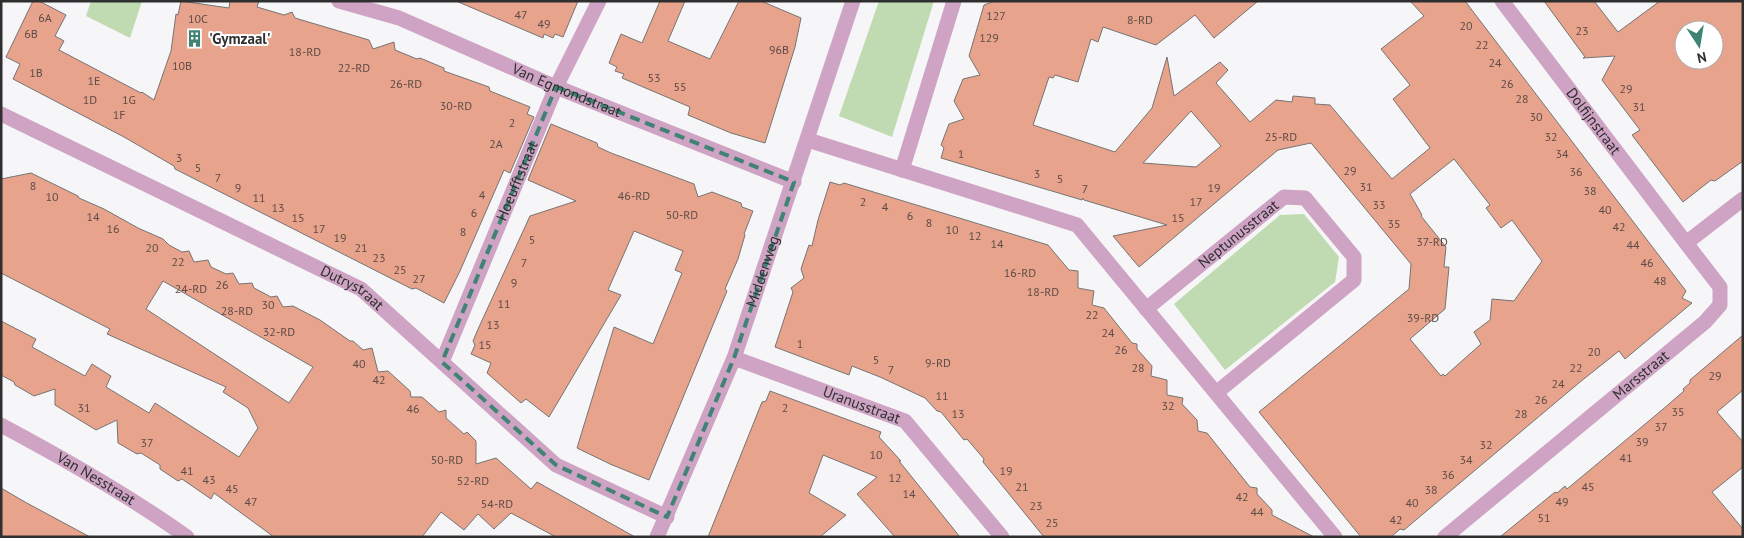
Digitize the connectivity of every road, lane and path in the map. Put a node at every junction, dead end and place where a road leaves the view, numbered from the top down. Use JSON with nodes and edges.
{"nodes":[{"id":1,"x":339,"y":1,"type":"edge"},
{"id":2,"x":599,"y":1,"type":"edge"},
{"id":3,"x":853,"y":1,"type":"edge"},
{"id":4,"x":954,"y":1,"type":"edge"},
{"id":5,"x":1502,"y":1,"type":"edge"},
{"id":6,"x":556,"y":87,"type":"junction"},
{"id":7,"x":1,"y":114,"type":"edge"},
{"id":8,"x":808,"y":140,"type":"junction"},
{"id":9,"x":902,"y":170,"type":"junction"},
{"id":10,"x":794,"y":182,"type":"junction"},
{"id":11,"x":1743,"y":199,"type":"edge"},
{"id":12,"x":1686,"y":242,"type":"junction"},
{"id":13,"x":1146,"y":309,"type":"junction"},
{"id":14,"x":734,"y":358,"type":"junction"},
{"id":15,"x":442,"y":362,"type":"junction"},
{"id":16,"x":1216,"y":393,"type":"junction"},
{"id":17,"x":1,"y":425,"type":"edge"},
{"id":18,"x":667,"y":516,"type":"junction"},
{"id":19,"x":187,"y":537,"type":"edge"},
{"id":20,"x":658,"y":537,"type":"edge"},
{"id":21,"x":1002,"y":537,"type":"edge"},
{"id":22,"x":1335,"y":537,"type":"edge"},
{"id":23,"x":1445,"y":537,"type":"edge"}],
"edges":[{"from":1,"to":6,"type":"street","name":"Van Egmondstraat"},
{"from":2,"to":6,"type":"street","name":"Hoeufftstraat"},
{"from":3,"to":8,"type":"street","name":"Middenweg"},
{"from":4,"to":9,"type":"street"},
{"from":5,"to":12,"type":"street","name":"Dolfijnstraat"},
{"from":6,"to":10,"type":"street","name":"Van Egmondstraat"},
{"from":6,"to":15,"type":"street","name":"Hoeufftstraat"},
{"from":7,"to":15,"type":"street","name":"Dutrystraat"},
{"from":8,"to":9,"type":"street"},
{"from":8,"to":10,"type":"street","name":"Middenweg"},
{"from":9,"to":13,"type":"street"},
{"from":10,"to":14,"type":"street","name":"Middenweg"},
{"from":11,"to":12,"type":"street"},
{"from":12,"to":23,"type":"street","name":"Marsstraat"},
{"from":13,"to":16,"type":"street"},
{"from":13,"to":16,"type":"street","name":"Neptunusstraat"},
{"from":14,"to":18,"type":"street","name":"Middenweg"},
{"from":14,"to":21,"type":"street","name":"Uranusstraat"},
{"from":15,"to":18,"type":"street","name":"Dutrystraat"},
{"from":16,"to":22,"type":"street"},
{"from":17,"to":19,"type":"street","name":"Van Nesstraat"},
{"from":18,"to":20,"type":"street","name":"Middenweg"}]}
